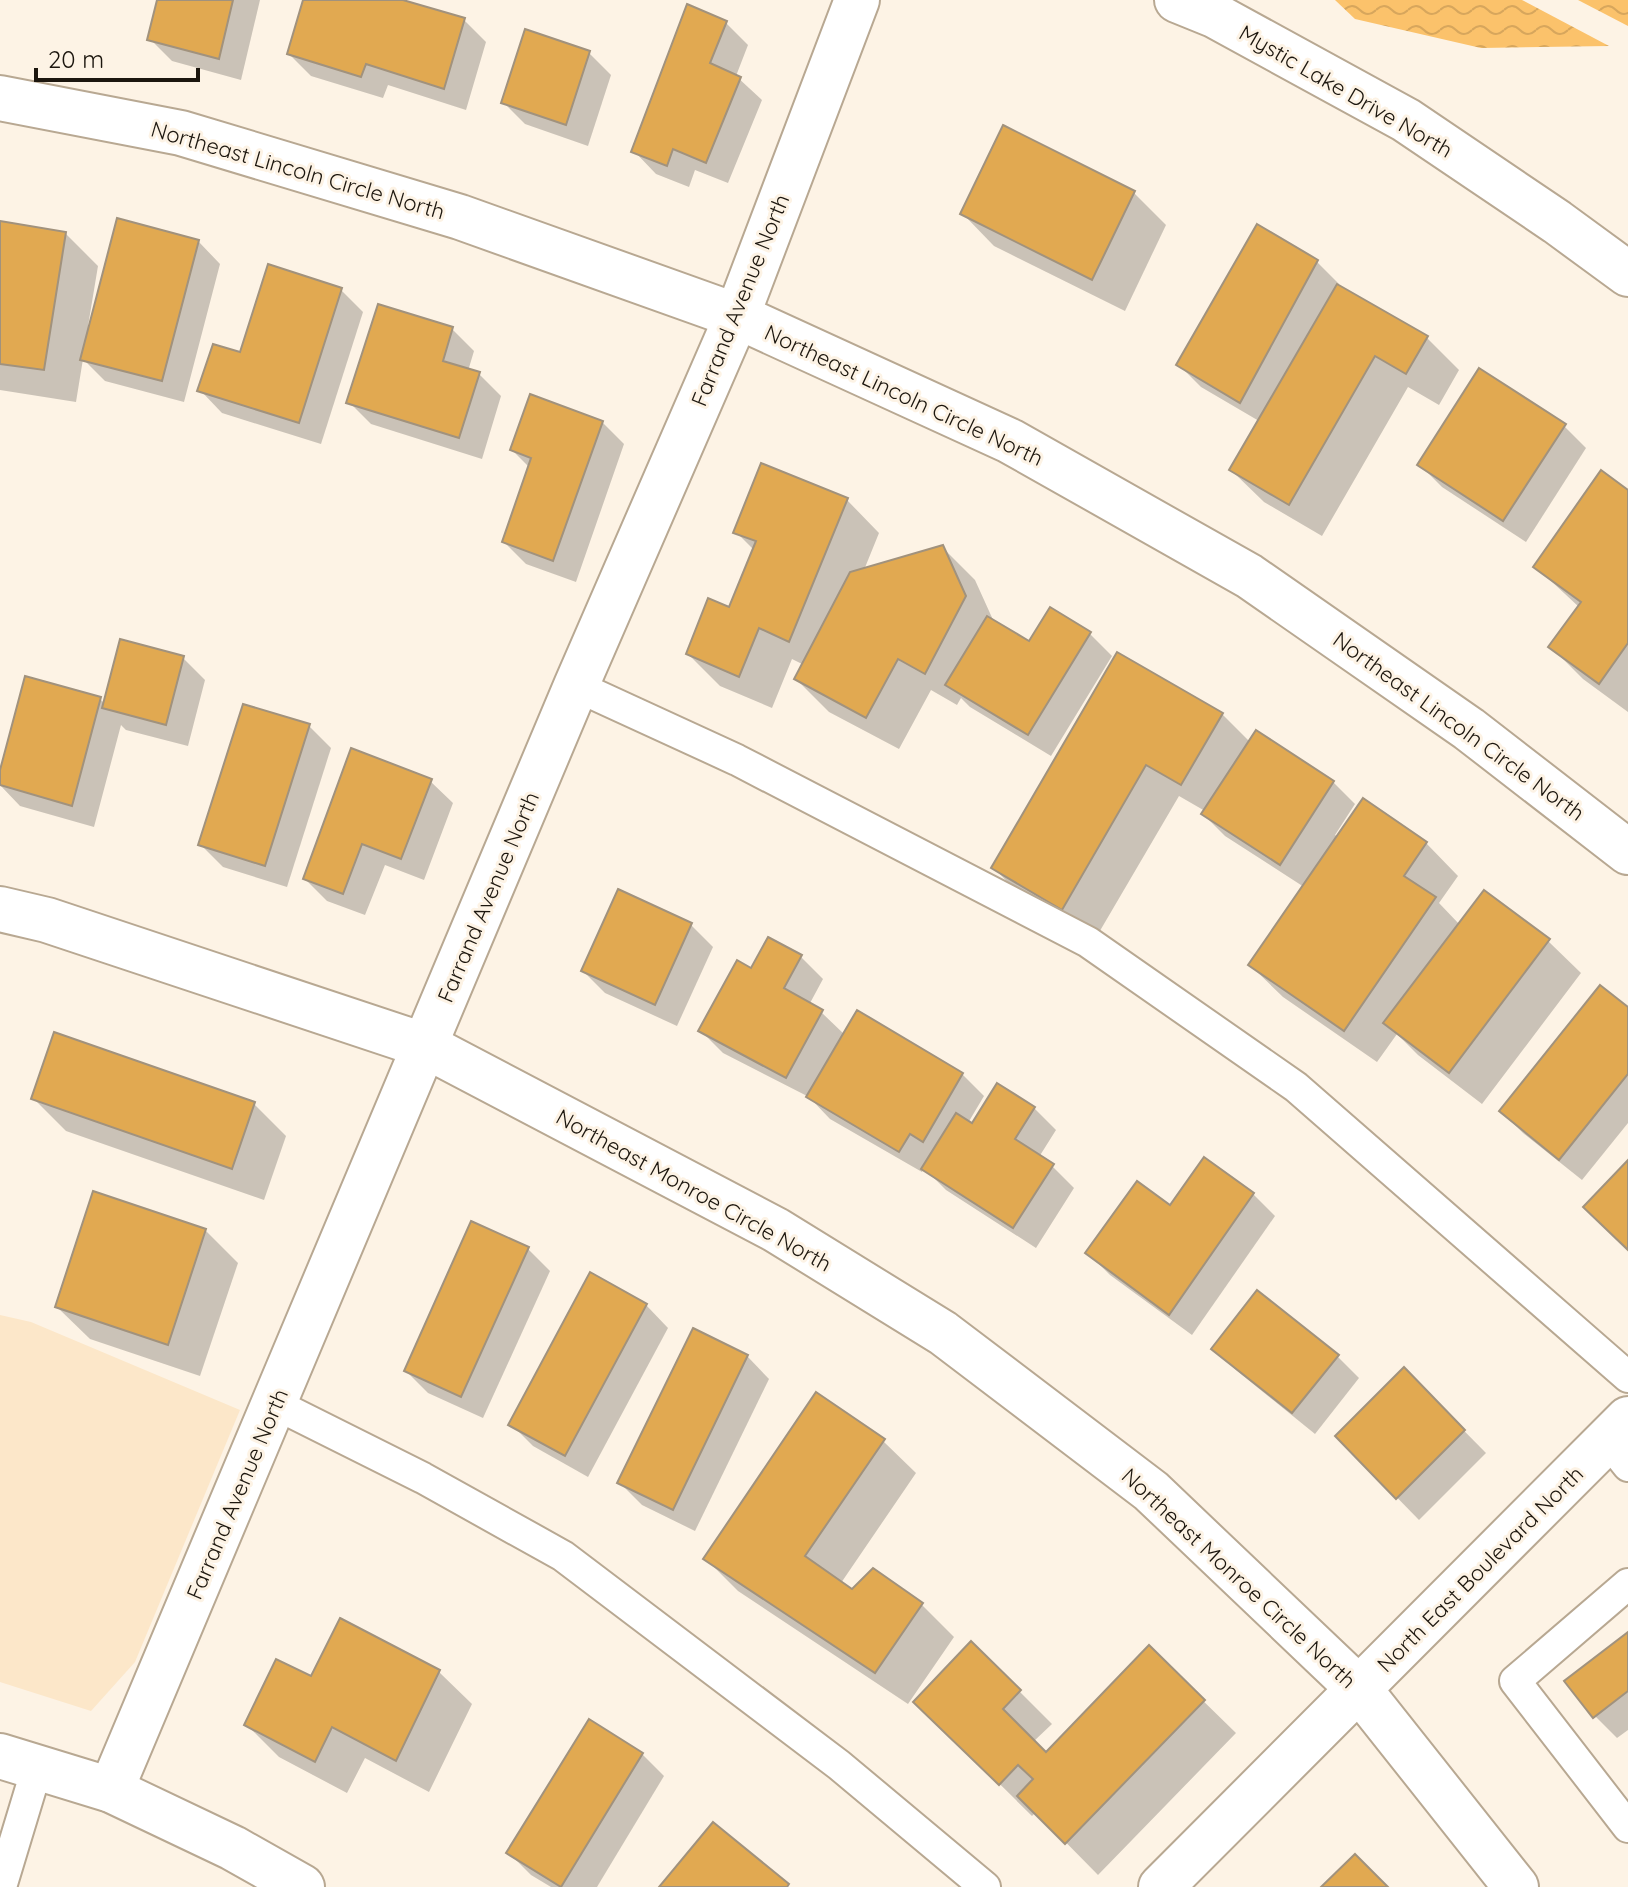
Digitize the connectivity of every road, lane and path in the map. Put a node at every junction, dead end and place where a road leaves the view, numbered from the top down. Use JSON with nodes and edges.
{"nodes":[{"id":1,"x":857,"y":0,"type":"edge"},
{"id":2,"x":1177,"y":0,"type":"edge"},
{"id":3,"x":0,"y":98,"type":"edge"},
{"id":4,"x":1628,"y":274,"type":"edge"},
{"id":5,"x":737,"y":316,"type":"junction"},
{"id":6,"x":576,"y":686,"type":"junction"},
{"id":7,"x":1628,"y":852,"type":"edge"},
{"id":8,"x":0,"y":909,"type":"edge"},
{"id":9,"x":426,"y":1046,"type":"junction"},
{"id":10,"x":1628,"y":1377,"type":"edge"},
{"id":11,"x":275,"y":1404,"type":"junction"},
{"id":12,"x":1621,"y":1442,"type":"edge"},
{"id":13,"x":1628,"y":1584,"type":"edge"},
{"id":14,"x":1359,"y":1689,"type":"junction"},
{"id":15,"x":19,"y":1762,"type":"edge"},
{"id":16,"x":111,"y":1790,"type":"junction"},
{"id":17,"x":1628,"y":1827,"type":"edge"},
{"id":18,"x":1,"y":1887,"type":"edge"},
{"id":19,"x":302,"y":1887,"type":"edge"},
{"id":20,"x":985,"y":1887,"type":"edge"},
{"id":21,"x":1161,"y":1887,"type":"edge"},
{"id":22,"x":1516,"y":1887,"type":"edge"}],
"edges":[{"from":1,"to":5,"type":"street","name":"Farrand Avenue North"},
{"from":2,"to":4,"type":"street","name":"Mystic Lake Drive North"},
{"from":3,"to":5,"type":"street","name":"Northeast Lincoln Circle North"},
{"from":5,"to":6,"type":"street","name":"Farrand Avenue North"},
{"from":5,"to":7,"type":"street","name":"Northeast Lincoln Circle North"},
{"from":6,"to":9,"type":"street","name":"Farrand Avenue North"},
{"from":6,"to":10,"type":"lane"},
{"from":8,"to":9,"type":"street","name":"Northeast Monroe Circle North"},
{"from":9,"to":11,"type":"street","name":"Farrand Avenue North"},
{"from":9,"to":14,"type":"street","name":"Northeast Monroe Circle North"},
{"from":11,"to":16,"type":"street","name":"Farrand Avenue North"},
{"from":11,"to":20,"type":"lane"},
{"from":12,"to":14,"type":"street","name":"North East Boulevard North"},
{"from":13,"to":17,"type":"lane"},
{"from":14,"to":21,"type":"street","name":"North East Boulevard North"},
{"from":14,"to":22,"type":"street","name":"Northeast Monroe Circle North"},
{"from":15,"to":16,"type":"street"},
{"from":15,"to":18,"type":"lane"},
{"from":16,"to":19,"type":"street"}]}
